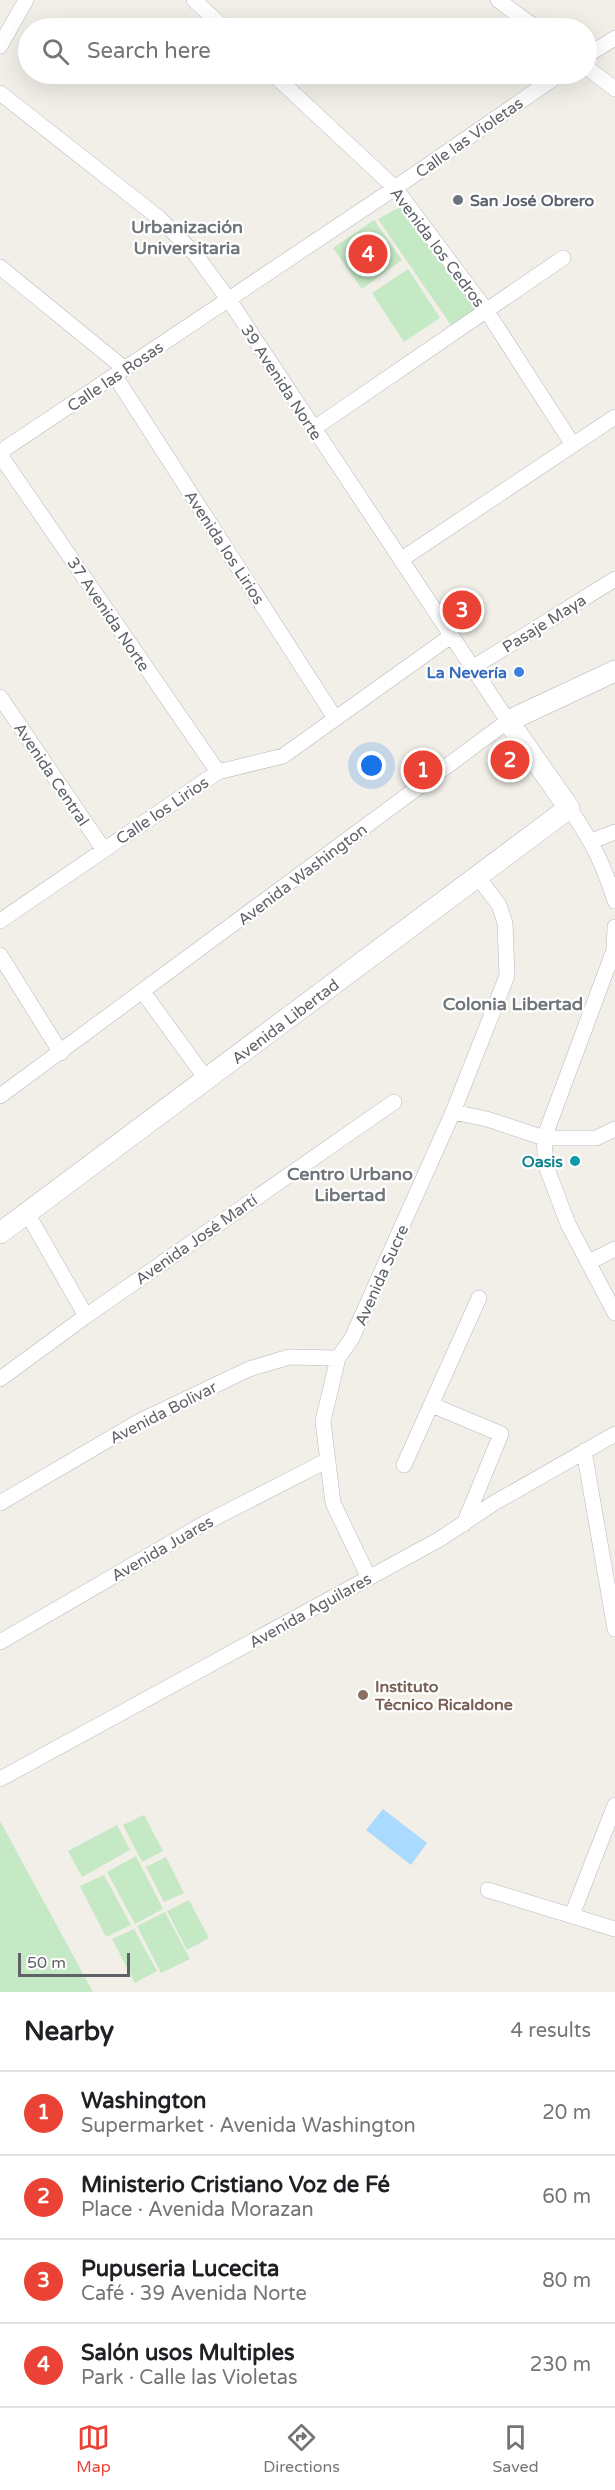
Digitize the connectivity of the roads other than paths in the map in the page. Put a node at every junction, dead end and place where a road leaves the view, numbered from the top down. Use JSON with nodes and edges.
{"nodes":[{"id":1,"x":26,"y":0,"type":"edge"},
{"id":2,"x":194,"y":0,"type":"edge"},
{"id":3,"x":498,"y":0,"type":"edge"},
{"id":4,"x":214,"y":18,"type":"edge"},
{"id":5,"x":522,"y":18,"type":"edge"},
{"id":6,"x":615,"y":38,"type":"edge"},
{"id":7,"x":0,"y":46,"type":"edge"},
{"id":8,"x":597,"y":49,"type":"edge"},
{"id":9,"x":597,"y":75,"type":"edge"},
{"id":10,"x":284,"y":84,"type":"edge"},
{"id":11,"x":546,"y":84,"type":"edge"},
{"id":12,"x":615,"y":89,"type":"edge"},
{"id":13,"x":0,"y":93,"type":"edge"},
{"id":14,"x":395,"y":188,"type":"junction"},
{"id":15,"x":563,"y":258,"type":"dead end"},
{"id":16,"x":0,"y":267,"type":"edge"},
{"id":17,"x":229,"y":300,"type":"junction"},
{"id":18,"x":486,"y":310,"type":"junction"},
{"id":19,"x":120,"y":372,"type":"junction"},
{"id":20,"x":615,"y":417,"type":"edge"},
{"id":21,"x":313,"y":429,"type":"junction"},
{"id":22,"x":573,"y":445,"type":"junction"},
{"id":23,"x":0,"y":454,"type":"edge"},
{"id":24,"x":402,"y":559,"type":"junction"},
{"id":25,"x":615,"y":579,"type":"edge"},
{"id":26,"x":451,"y":636,"type":"junction"},
{"id":27,"x":472,"y":668,"type":"junction"},
{"id":28,"x":615,"y":671,"type":"edge"},
{"id":29,"x":0,"y":698,"type":"edge"},
{"id":30,"x":335,"y":718,"type":"junction"},
{"id":31,"x":508,"y":721,"type":"junction"},
{"id":32,"x":218,"y":772,"type":"junction"},
{"id":33,"x":569,"y":808,"type":"junction"},
{"id":34,"x":615,"y":832,"type":"edge"},
{"id":35,"x":592,"y":841,"type":"junction"},
{"id":36,"x":104,"y":850,"type":"junction"},
{"id":37,"x":477,"y":876,"type":"junction"},
{"id":38,"x":615,"y":901,"type":"edge"},
{"id":39,"x":0,"y":921,"type":"edge"},
{"id":40,"x":615,"y":927,"type":"edge"},
{"id":41,"x":0,"y":955,"type":"edge"},
{"id":42,"x":143,"y":992,"type":"junction"},
{"id":43,"x":61,"y":1053,"type":"junction"},
{"id":44,"x":207,"y":1080,"type":"junction"},
{"id":45,"x":0,"y":1096,"type":"edge"},
{"id":46,"x":394,"y":1102,"type":"dead end"},
{"id":47,"x":453,"y":1112,"type":"junction"},
{"id":48,"x":615,"y":1129,"type":"edge"},
{"id":49,"x":544,"y":1138,"type":"junction"},
{"id":50,"x":27,"y":1213,"type":"junction"},
{"id":51,"x":0,"y":1233,"type":"edge"},
{"id":52,"x":615,"y":1249,"type":"edge"},
{"id":53,"x":589,"y":1262,"type":"junction"},
{"id":54,"x":479,"y":1298,"type":"dead end"},
{"id":55,"x":615,"y":1313,"type":"edge"},
{"id":56,"x":86,"y":1316,"type":"junction"},
{"id":57,"x":338,"y":1358,"type":"junction"},
{"id":58,"x":0,"y":1379,"type":"edge"},
{"id":59,"x":432,"y":1405,"type":"junction"},
{"id":60,"x":615,"y":1434,"type":"edge"},
{"id":61,"x":584,"y":1451,"type":"junction"},
{"id":62,"x":328,"y":1460,"type":"junction"},
{"id":63,"x":404,"y":1465,"type":"dead end"},
{"id":64,"x":0,"y":1503,"type":"edge"},
{"id":65,"x":464,"y":1524,"type":"junction"},
{"id":66,"x":369,"y":1578,"type":"junction"},
{"id":67,"x":615,"y":1629,"type":"edge"},
{"id":68,"x":0,"y":1642,"type":"edge"},
{"id":69,"x":0,"y":1779,"type":"edge"},
{"id":70,"x":615,"y":1805,"type":"edge"},
{"id":71,"x":488,"y":1890,"type":"dead end"},
{"id":72,"x":572,"y":1915,"type":"junction"},
{"id":73,"x":615,"y":1929,"type":"edge"}],
"edges":[{"from":1,"to":7,"type":"street"},
{"from":2,"to":4,"type":"street"},
{"from":3,"to":5,"type":"street"},
{"from":6,"to":8,"type":"street"},
{"from":9,"to":12,"type":"street"},
{"from":10,"to":14,"type":"street","name":"Avenida los Cedros"},
{"from":11,"to":14,"type":"street","name":"Calle las Violetas"},
{"from":13,"to":17,"type":"street","name":"39 Avenida Norte"},
{"from":14,"to":17,"type":"street","name":"Calle las Violetas"},
{"from":14,"to":18,"type":"street","name":"Avenida los Cedros"},
{"from":15,"to":18,"type":"street"},
{"from":16,"to":19,"type":"street","name":"Avenida los Lirios"},
{"from":17,"to":19,"type":"street","name":"Calle las Rosas"},
{"from":17,"to":21,"type":"street","name":"39 Avenida Norte"},
{"from":18,"to":21,"type":"street"},
{"from":18,"to":22,"type":"street","name":"Avenida los Cedros"},
{"from":19,"to":23,"type":"street","name":"Calle las Rosas"},
{"from":19,"to":30,"type":"street","name":"Avenida los Lirios"},
{"from":20,"to":22,"type":"street"},
{"from":21,"to":24,"type":"street","name":"39 Avenida Norte"},
{"from":22,"to":24,"type":"street"},
{"from":23,"to":32,"type":"street","name":"37 Avenida Norte"},
{"from":24,"to":26,"type":"street","name":"39 Avenida Norte"},
{"from":25,"to":27,"type":"street","name":"Pasaje Maya"},
{"from":26,"to":27,"type":"street","name":"39 Avenida Norte"},
{"from":26,"to":30,"type":"street","name":"Calle los Lirios"},
{"from":27,"to":31,"type":"street","name":"39 Avenida Norte"},
{"from":28,"to":31,"type":"main road","name":"Avenida Washington"},
{"from":29,"to":36,"type":"street","name":"Avenida Central"},
{"from":30,"to":32,"type":"street","name":"Calle los Lirios"},
{"from":31,"to":33,"type":"main road"},
{"from":31,"to":42,"type":"street","name":"Avenida Washington"},
{"from":32,"to":36,"type":"street","name":"Calle los Lirios"},
{"from":33,"to":35,"type":"street"},
{"from":33,"to":37,"type":"main road","name":"Avenida Libertad"},
{"from":34,"to":35,"type":"street"},
{"from":35,"to":38,"type":"street"},
{"from":36,"to":39,"type":"street","name":"Calle los Lirios"},
{"from":37,"to":44,"type":"main road","name":"Avenida Libertad"},
{"from":37,"to":47,"type":"street","name":"Avenida Sucre"},
{"from":40,"to":49,"type":"street"},
{"from":41,"to":43,"type":"street"},
{"from":42,"to":43,"type":"street","name":"Avenida Washington"},
{"from":42,"to":44,"type":"street"},
{"from":43,"to":45,"type":"street","name":"Avenida Washington"},
{"from":44,"to":50,"type":"main road","name":"Avenida Libertad"},
{"from":46,"to":56,"type":"street","name":"Avenida José Martí"},
{"from":47,"to":49,"type":"street"},
{"from":47,"to":57,"type":"street","name":"Avenida Sucre"},
{"from":48,"to":49,"type":"street"},
{"from":49,"to":53,"type":"street"},
{"from":50,"to":51,"type":"main road","name":"Avenida Libertad"},
{"from":50,"to":56,"type":"street"},
{"from":52,"to":53,"type":"street"},
{"from":53,"to":55,"type":"street"},
{"from":54,"to":59,"type":"street"},
{"from":56,"to":58,"type":"street","name":"Avenida José Martí"},
{"from":57,"to":62,"type":"street","name":"Avenida Sucre"},
{"from":57,"to":64,"type":"street","name":"Avenida Bolivar"},
{"from":59,"to":63,"type":"street"},
{"from":59,"to":65,"type":"street"},
{"from":60,"to":61,"type":"street","name":"Avenida Aguilares"},
{"from":61,"to":65,"type":"street","name":"Avenida Aguilares"},
{"from":61,"to":67,"type":"street"},
{"from":62,"to":66,"type":"street","name":"Avenida Sucre"},
{"from":62,"to":68,"type":"street","name":"Avenida Juares"},
{"from":65,"to":66,"type":"street","name":"Avenida Aguilares"},
{"from":66,"to":69,"type":"street","name":"Avenida Aguilares"},
{"from":70,"to":72,"type":"street"},
{"from":71,"to":72,"type":"street"},
{"from":72,"to":73,"type":"street"}]}
